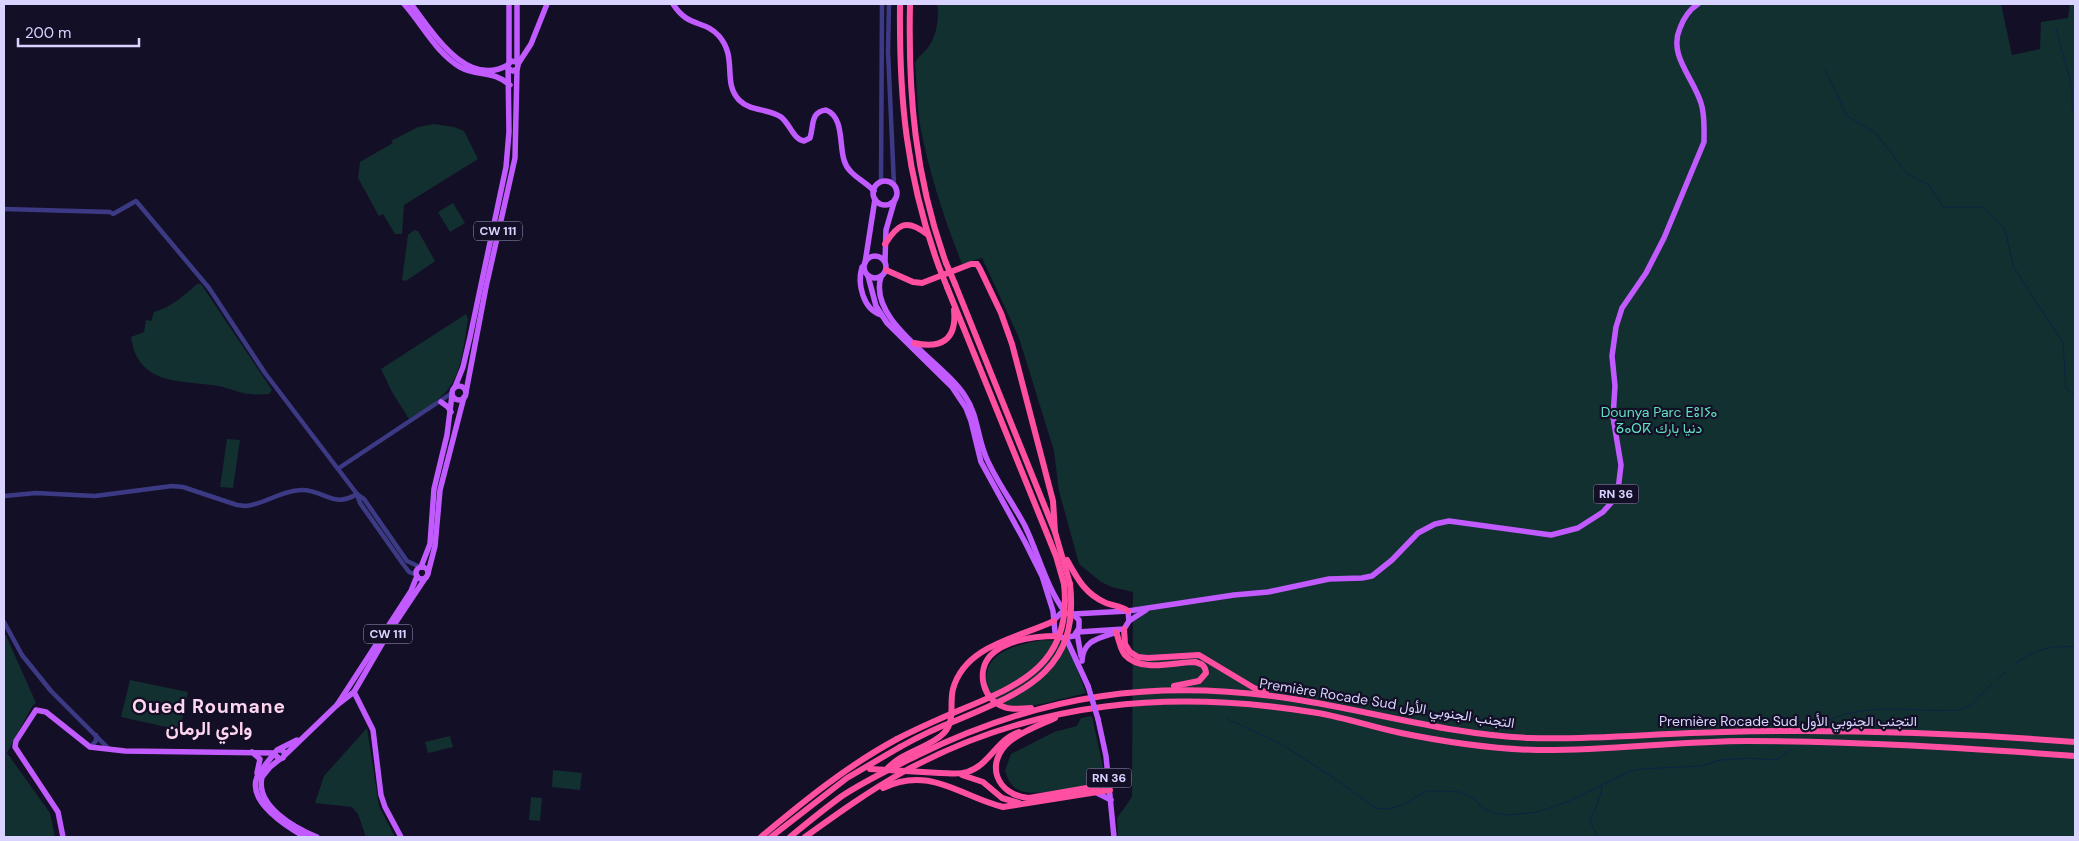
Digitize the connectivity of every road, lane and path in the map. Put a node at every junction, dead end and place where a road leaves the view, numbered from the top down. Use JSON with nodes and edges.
{"nodes":[{"id":1,"x":404,"y":4,"type":"edge"},
{"id":2,"x":411,"y":4,"type":"edge"},
{"id":3,"x":509,"y":4,"type":"edge"},
{"id":4,"x":517,"y":4,"type":"edge"},
{"id":5,"x":547,"y":4,"type":"edge"},
{"id":6,"x":673,"y":4,"type":"edge"},
{"id":7,"x":882,"y":4,"type":"edge"},
{"id":8,"x":889,"y":4,"type":"edge"},
{"id":9,"x":900,"y":4,"type":"edge"},
{"id":10,"x":910,"y":4,"type":"edge"},
{"id":11,"x":1698,"y":4,"type":"edge"},
{"id":12,"x":509,"y":65,"type":"junction"},
{"id":13,"x":517,"y":65,"type":"junction"},
{"id":14,"x":510,"y":85,"type":"junction"},
{"id":15,"x":864,"y":181,"type":"junction"},
{"id":16,"x":879,"y":183,"type":"junction"},
{"id":17,"x":894,"y":185,"type":"junction"},
{"id":18,"x":874,"y":191,"type":"junction"},
{"id":19,"x":875,"y":199,"type":"junction"},
{"id":20,"x":894,"y":200,"type":"junction"},
{"id":21,"x":4,"y":209,"type":"edge"},
{"id":22,"x":928,"y":234,"type":"junction"},
{"id":23,"x":885,"y":244,"type":"junction"},
{"id":24,"x":885,"y":261,"type":"junction"},
{"id":25,"x":864,"y":265,"type":"junction"},
{"id":26,"x":886,"y":270,"type":"junction"},
{"id":27,"x":868,"y":276,"type":"junction"},
{"id":28,"x":881,"y":277,"type":"junction"},
{"id":29,"x":952,"y":302,"type":"junction"},
{"id":30,"x":881,"y":315,"type":"junction"},
{"id":31,"x":914,"y":343,"type":"junction"},
{"id":32,"x":453,"y":392,"type":"junction"},
{"id":33,"x":465,"y":394,"type":"junction"},
{"id":34,"x":441,"y":402,"type":"junction"},
{"id":35,"x":450,"y":412,"type":"junction"},
{"id":36,"x":339,"y":468,"type":"junction"},
{"id":37,"x":357,"y":494,"type":"junction"},
{"id":38,"x":4,"y":496,"type":"edge"},
{"id":39,"x":1055,"y":532,"type":"junction"},
{"id":40,"x":1062,"y":553,"type":"junction"},
{"id":41,"x":405,"y":563,"type":"junction"},
{"id":42,"x":420,"y":567,"type":"junction"},
{"id":43,"x":427,"y":575,"type":"junction"},
{"id":44,"x":417,"y":576,"type":"junction"},
{"id":45,"x":1067,"y":584,"type":"junction"},
{"id":46,"x":1149,"y":608,"type":"junction"},
{"id":47,"x":1128,"y":611,"type":"junction"},
{"id":48,"x":1065,"y":612,"type":"junction"},
{"id":49,"x":1073,"y":614,"type":"junction"},
{"id":50,"x":1054,"y":620,"type":"junction"},
{"id":51,"x":1129,"y":621,"type":"junction"},
{"id":52,"x":4,"y":622,"type":"edge"},
{"id":53,"x":1121,"y":630,"type":"junction"},
{"id":54,"x":1077,"y":633,"type":"junction"},
{"id":55,"x":1063,"y":637,"type":"junction"},
{"id":56,"x":1082,"y":661,"type":"junction"},
{"id":57,"x":1085,"y":676,"type":"junction"},
{"id":58,"x":1138,"y":691,"type":"junction"},
{"id":59,"x":354,"y":692,"type":"junction"},
{"id":60,"x":1297,"y":700,"type":"junction"},
{"id":61,"x":1061,"y":702,"type":"junction"},
{"id":62,"x":337,"y":705,"type":"junction"},
{"id":63,"x":1070,"y":712,"type":"junction"},
{"id":64,"x":1035,"y":727,"type":"junction"},
{"id":65,"x":96,"y":735,"type":"junction"},
{"id":66,"x":2075,"y":742,"type":"edge"},
{"id":67,"x":90,"y":748,"type":"junction"},
{"id":68,"x":110,"y":751,"type":"junction"},
{"id":69,"x":250,"y":752,"type":"junction"},
{"id":70,"x":279,"y":754,"type":"junction"},
{"id":71,"x":2075,"y":756,"type":"edge"},
{"id":72,"x":1108,"y":767,"type":"junction"},
{"id":73,"x":885,"y":772,"type":"junction"},
{"id":74,"x":956,"y":774,"type":"junction"},
{"id":75,"x":257,"y":777,"type":"junction"},
{"id":76,"x":847,"y":778,"type":"junction"},
{"id":77,"x":1110,"y":787,"type":"junction"},
{"id":78,"x":1089,"y":788,"type":"junction"},
{"id":79,"x":1095,"y":792,"type":"junction"},
{"id":80,"x":864,"y":795,"type":"junction"},
{"id":81,"x":1112,"y":800,"type":"junction"},
{"id":82,"x":1030,"y":804,"type":"junction"},
{"id":83,"x":63,"y":837,"type":"edge"},
{"id":84,"x":305,"y":837,"type":"edge"},
{"id":85,"x":317,"y":837,"type":"edge"},
{"id":86,"x":401,"y":837,"type":"edge"},
{"id":87,"x":761,"y":837,"type":"edge"},
{"id":88,"x":771,"y":837,"type":"edge"},
{"id":89,"x":790,"y":837,"type":"edge"},
{"id":90,"x":805,"y":837,"type":"edge"},
{"id":91,"x":1114,"y":837,"type":"edge"}],
"edges":[{"from":1,"to":14,"type":"main road"},
{"from":2,"to":12,"type":"main road"},
{"from":3,"to":12,"type":"main road"},
{"from":4,"to":13,"type":"main road","number":"CW 111"},
{"from":5,"to":13,"type":"main road"},
{"from":6,"to":15,"type":"main road"},
{"from":7,"to":16,"type":"street"},
{"from":8,"to":17,"type":"street"},
{"from":9,"to":22,"type":"highway"},
{"from":10,"to":39,"type":"highway","bridge":true},
{"from":11,"to":46,"type":"main road","number":"RN 36"},
{"from":12,"to":13,"type":"main road"},
{"from":12,"to":13,"type":"main road"},
{"from":12,"to":14,"type":"main road"},
{"from":13,"to":33,"type":"main road","number":"CW 111"},
{"from":14,"to":32,"type":"main road"},
{"from":15,"to":16,"type":"main road"},
{"from":15,"to":18,"type":"main road"},
{"from":16,"to":17,"type":"main road"},
{"from":16,"to":18,"type":"main road"},
{"from":17,"to":20,"type":"main road"},
{"from":18,"to":19,"type":"main road"},
{"from":19,"to":20,"type":"main road"},
{"from":19,"to":25,"type":"main road"},
{"from":20,"to":23,"type":"main road"},
{"from":21,"to":36,"type":"street"},
{"from":22,"to":23,"type":"highway"},
{"from":22,"to":29,"type":"highway","bridge":true},
{"from":23,"to":24,"type":"main road"},
{"from":24,"to":25,"type":"main road"},
{"from":24,"to":26,"type":"main road"},
{"from":25,"to":27,"type":"main road"},
{"from":25,"to":30,"type":"main road"},
{"from":26,"to":28,"type":"main road"},
{"from":26,"to":39,"type":"highway"},
{"from":27,"to":28,"type":"main road"},
{"from":27,"to":30,"type":"main road"},
{"from":28,"to":31,"type":"main road"},
{"from":29,"to":31,"type":"highway"},
{"from":29,"to":45,"type":"highway"},
{"from":30,"to":50,"type":"main road"},
{"from":31,"to":48,"type":"main road"},
{"from":32,"to":33,"type":"main road"},
{"from":32,"to":33,"type":"main road"},
{"from":32,"to":34,"type":"street"},
{"from":32,"to":35,"type":"main road"},
{"from":33,"to":43,"type":"main road","number":"CW 111"},
{"from":34,"to":35,"type":"main road"},
{"from":34,"to":36,"type":"street"},
{"from":35,"to":42,"type":"main road"},
{"from":36,"to":37,"type":"street"},
{"from":37,"to":38,"type":"street"},
{"from":37,"to":41,"type":"street"},
{"from":39,"to":40,"type":"highway"},
{"from":40,"to":45,"type":"highway"},
{"from":40,"to":47,"type":"highway"},
{"from":41,"to":42,"type":"street"},
{"from":41,"to":44,"type":"street"},
{"from":42,"to":43,"type":"main road"},
{"from":42,"to":44,"type":"main road"},
{"from":43,"to":44,"type":"main road"},
{"from":43,"to":59,"type":"main road","number":"CW 111"},
{"from":44,"to":62,"type":"main road"},
{"from":45,"to":76,"type":"highway","bridge":true},
{"from":45,"to":87,"type":"highway","bridge":true},
{"from":46,"to":47,"type":"main road","number":"RN 36"},
{"from":46,"to":51,"type":"main road"},
{"from":47,"to":49,"type":"main road","number":"RN 36"},
{"from":47,"to":51,"type":"main road"},
{"from":48,"to":49,"type":"main road"},
{"from":48,"to":50,"type":"main road"},
{"from":49,"to":54,"type":"main road"},
{"from":50,"to":55,"type":"main road"},
{"from":50,"to":73,"type":"highway"},
{"from":51,"to":53,"type":"main road"},
{"from":52,"to":65,"type":"street"},
{"from":53,"to":54,"type":"main road"},
{"from":53,"to":56,"type":"main road"},
{"from":53,"to":58,"type":"highway"},
{"from":53,"to":60,"type":"highway"},
{"from":54,"to":55,"type":"main road"},
{"from":54,"to":56,"type":"main road","number":"RN 36"},
{"from":55,"to":57,"type":"main road","number":"RN 36"},
{"from":55,"to":61,"type":"highway"},
{"from":56,"to":57,"type":"main road","number":"RN 36"},
{"from":57,"to":72,"type":"main road","number":"RN 36","bridge":true},
{"from":58,"to":60,"type":"highway","name":"Première Rocade Sud التجنب الجنوبي الأول"},
{"from":58,"to":61,"type":"highway","name":"Première Rocade Sud التجنب الجنوبي الأول"},
{"from":59,"to":62,"type":"main road","number":"CW 111"},
{"from":59,"to":86,"type":"main road"},
{"from":60,"to":66,"type":"highway","name":"Première Rocade Sud التجنب الجنوبي الأول"},
{"from":61,"to":73,"type":"highway","name":"Première Rocade Sud التجنب الجنوبي الأول"},
{"from":62,"to":70,"type":"main road","number":"CW 111"},
{"from":63,"to":64,"type":"highway"},
{"from":63,"to":71,"type":"highway","name":"Première Rocade Sud التجنب الجنوبي الأول"},
{"from":63,"to":80,"type":"highway","name":"Première Rocade Sud التجنب الجنوبي الأول"},
{"from":64,"to":74,"type":"highway"},
{"from":64,"to":78,"type":"highway"},
{"from":65,"to":67,"type":"street"},
{"from":65,"to":68,"type":"street"},
{"from":67,"to":68,"type":"main road"},
{"from":67,"to":83,"type":"main road"},
{"from":68,"to":69,"type":"main road"},
{"from":69,"to":70,"type":"main road"},
{"from":69,"to":75,"type":"main road"},
{"from":70,"to":75,"type":"main road"},
{"from":70,"to":85,"type":"main road"},
{"from":72,"to":77,"type":"main road","number":"RN 36"},
{"from":72,"to":78,"type":"main road"},
{"from":73,"to":89,"type":"highway","name":"Première Rocade Sud التجنب الجنوبي الأول"},
{"from":74,"to":76,"type":"highway","bridge":true},
{"from":74,"to":82,"type":"highway"},
{"from":75,"to":84,"type":"main road"},
{"from":76,"to":88,"type":"highway"},
{"from":77,"to":78,"type":"highway"},
{"from":77,"to":79,"type":"highway"},
{"from":77,"to":81,"type":"main road","number":"RN 36"},
{"from":79,"to":81,"type":"main road"},
{"from":79,"to":82,"type":"highway"},
{"from":80,"to":82,"type":"highway"},
{"from":80,"to":90,"type":"highway","name":"Première Rocade Sud التجنب الجنوبي الأول"},
{"from":81,"to":91,"type":"main road","number":"RN 36"}]}
